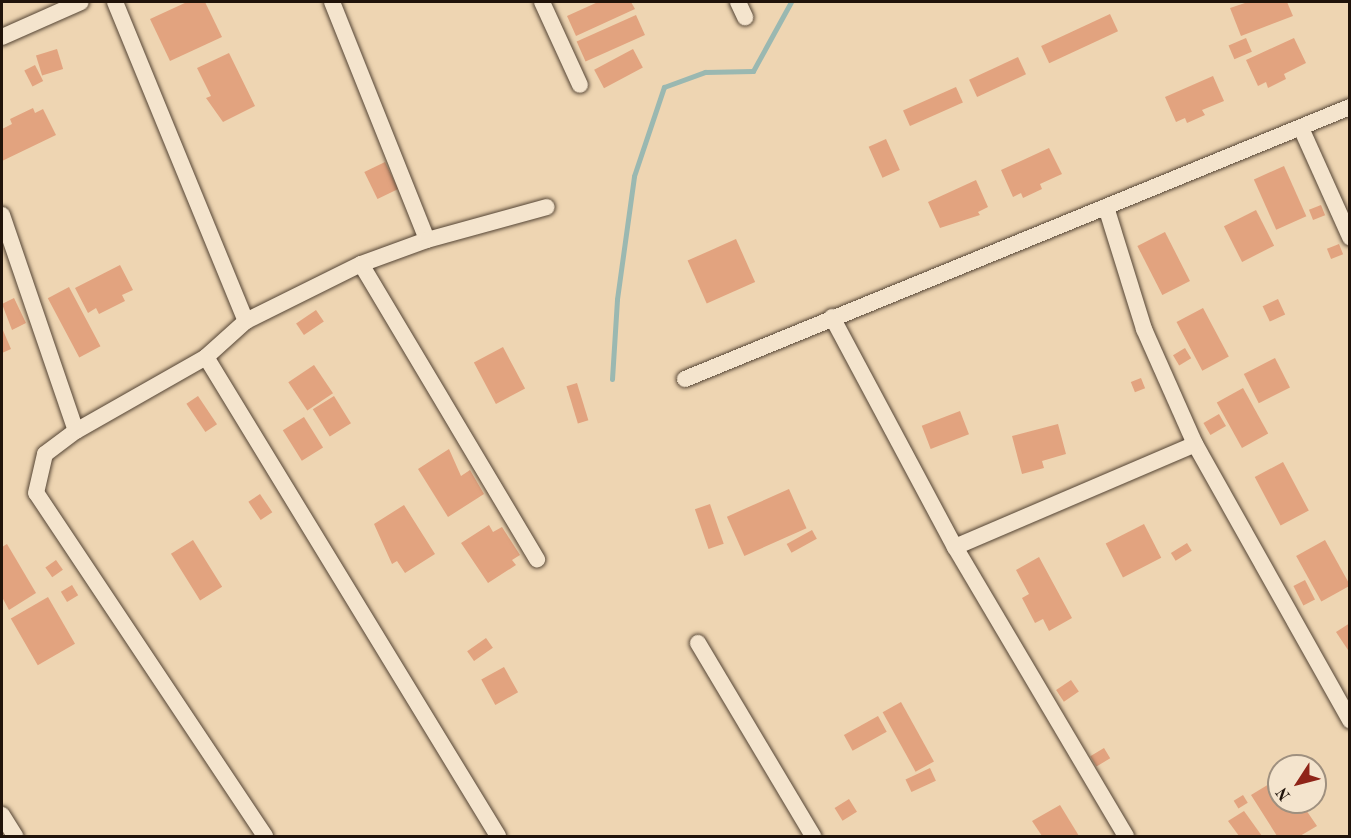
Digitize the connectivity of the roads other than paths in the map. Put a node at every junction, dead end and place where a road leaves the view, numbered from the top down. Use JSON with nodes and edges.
{"nodes":[{"id":1,"x":81,"y":2,"type":"edge"},
{"id":2,"x":115,"y":2,"type":"edge"},
{"id":3,"x":332,"y":2,"type":"edge"},
{"id":4,"x":542,"y":2,"type":"edge"},
{"id":5,"x":2,"y":37,"type":"edge"},
{"id":6,"x":580,"y":85,"type":"dead end"},
{"id":7,"x":1350,"y":108,"type":"edge"},
{"id":8,"x":1301,"y":129,"type":"junction"},
{"id":9,"x":547,"y":207,"type":"dead end"},
{"id":10,"x":1106,"y":207,"type":"junction"},
{"id":11,"x":2,"y":215,"type":"edge"},
{"id":12,"x":1350,"y":237,"type":"edge"},
{"id":13,"x":427,"y":240,"type":"junction"},
{"id":14,"x":361,"y":264,"type":"junction"},
{"id":15,"x":832,"y":317,"type":"junction"},
{"id":16,"x":246,"y":321,"type":"junction"},
{"id":17,"x":206,"y":357,"type":"junction"},
{"id":18,"x":685,"y":379,"type":"dead end"},
{"id":19,"x":76,"y":431,"type":"junction"},
{"id":20,"x":1195,"y":444,"type":"junction"},
{"id":21,"x":955,"y":548,"type":"junction"},
{"id":22,"x":537,"y":559,"type":"dead end"},
{"id":23,"x":698,"y":642,"type":"dead end"},
{"id":24,"x":1350,"y":720,"type":"edge"},
{"id":25,"x":2,"y":815,"type":"edge"},
{"id":26,"x":15,"y":837,"type":"edge"},
{"id":27,"x":265,"y":837,"type":"edge"},
{"id":28,"x":498,"y":837,"type":"edge"},
{"id":29,"x":813,"y":837,"type":"edge"},
{"id":30,"x":1126,"y":837,"type":"edge"}],
"edges":[{"from":1,"to":5,"type":"street"},
{"from":2,"to":16,"type":"street"},
{"from":3,"to":13,"type":"street"},
{"from":4,"to":6,"type":"street"},
{"from":7,"to":8,"type":"street"},
{"from":8,"to":10,"type":"street"},
{"from":8,"to":12,"type":"street"},
{"from":9,"to":13,"type":"street"},
{"from":10,"to":15,"type":"street"},
{"from":10,"to":20,"type":"street"},
{"from":11,"to":19,"type":"street"},
{"from":13,"to":14,"type":"street"},
{"from":14,"to":16,"type":"street"},
{"from":14,"to":22,"type":"street"},
{"from":15,"to":18,"type":"street"},
{"from":15,"to":21,"type":"street"},
{"from":16,"to":17,"type":"street"},
{"from":17,"to":19,"type":"street"},
{"from":17,"to":28,"type":"street"},
{"from":19,"to":27,"type":"street"},
{"from":20,"to":21,"type":"street"},
{"from":20,"to":24,"type":"street"},
{"from":21,"to":30,"type":"street"},
{"from":23,"to":29,"type":"street"},
{"from":25,"to":26,"type":"street"}]}
